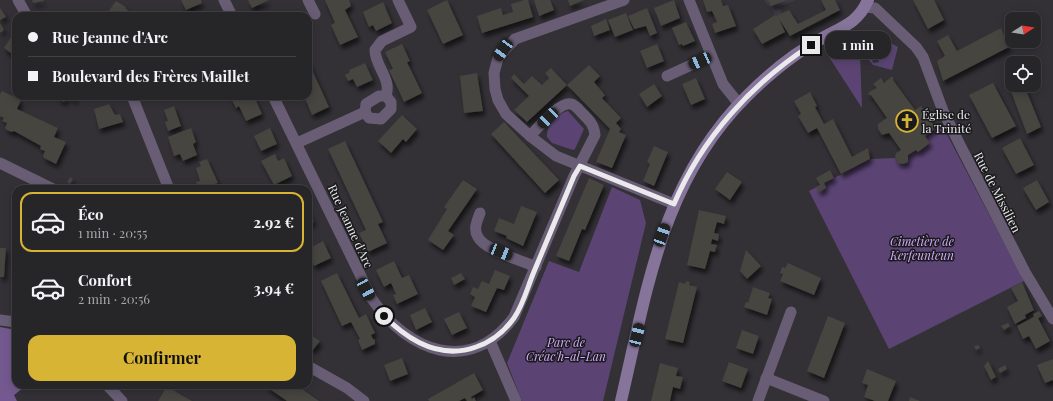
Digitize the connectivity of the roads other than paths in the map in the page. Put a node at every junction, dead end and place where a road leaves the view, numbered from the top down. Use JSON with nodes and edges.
{"nodes":[{"id":1,"x":18,"y":0,"type":"edge"},
{"id":2,"x":224,"y":0,"type":"edge"},
{"id":3,"x":308,"y":0,"type":"edge"},
{"id":4,"x":398,"y":0,"type":"edge"},
{"id":5,"x":624,"y":0,"type":"edge"},
{"id":6,"x":689,"y":0,"type":"edge"},
{"id":7,"x":866,"y":4,"type":"edge"},
{"id":8,"x":25,"y":12,"type":"edge"},
{"id":9,"x":230,"y":12,"type":"edge"},
{"id":10,"x":315,"y":14,"type":"dead end"},
{"id":11,"x":711,"y":56,"type":"junction"},
{"id":12,"x":667,"y":76,"type":"dead end"},
{"id":13,"x":386,"y":96,"type":"junction"},
{"id":14,"x":134,"y":100,"type":"edge"},
{"id":15,"x":275,"y":100,"type":"edge"},
{"id":16,"x":739,"y":104,"type":"junction"},
{"id":17,"x":365,"y":112,"type":"junction"},
{"id":18,"x":530,"y":136,"type":"junction"},
{"id":19,"x":297,"y":143,"type":"junction"},
{"id":20,"x":0,"y":163,"type":"edge"},
{"id":21,"x":580,"y":166,"type":"junction"},
{"id":22,"x":45,"y":185,"type":"edge"},
{"id":23,"x":167,"y":185,"type":"edge"},
{"id":24,"x":674,"y":204,"type":"junction"},
{"id":25,"x":480,"y":213,"type":"dead end"},
{"id":26,"x":536,"y":267,"type":"junction"},
{"id":27,"x":791,"y":312,"type":"dead end"},
{"id":28,"x":1053,"y":319,"type":"edge"},
{"id":29,"x":0,"y":320,"type":"edge"},
{"id":30,"x":12,"y":322,"type":"edge"},
{"id":31,"x":490,"y":341,"type":"junction"},
{"id":32,"x":312,"y":368,"type":"edge"},
{"id":33,"x":766,"y":378,"type":"junction"},
{"id":34,"x":111,"y":389,"type":"edge"},
{"id":35,"x":122,"y":401,"type":"edge"},
{"id":36,"x":364,"y":401,"type":"edge"},
{"id":37,"x":516,"y":401,"type":"edge"},
{"id":38,"x":621,"y":401,"type":"edge"},
{"id":39,"x":758,"y":401,"type":"edge"},
{"id":40,"x":824,"y":401,"type":"edge"}],
"edges":[{"from":1,"to":8,"type":"street"},
{"from":2,"to":9,"type":"street"},
{"from":3,"to":10,"type":"street"},
{"from":4,"to":13,"type":"street"},
{"from":5,"to":18,"type":"street"},
{"from":6,"to":11,"type":"street"},
{"from":7,"to":16,"type":"street"},
{"from":7,"to":28,"type":"street","name":"Rue de Missilien"},
{"from":11,"to":12,"type":"street"},
{"from":11,"to":16,"type":"street"},
{"from":13,"to":17,"type":"street"},
{"from":13,"to":17,"type":"street"},
{"from":14,"to":23,"type":"street"},
{"from":15,"to":19,"type":"street","name":"Rue Jeanne d'Arc"},
{"from":16,"to":24,"type":"street"},
{"from":17,"to":19,"type":"street"},
{"from":18,"to":21,"type":"street"},
{"from":18,"to":21,"type":"street","name":"Rue Jeanne d'Arc"},
{"from":19,"to":31,"type":"street","name":"Rue Jeanne d'Arc"},
{"from":20,"to":22,"type":"street"},
{"from":21,"to":24,"type":"street"},
{"from":21,"to":26,"type":"street","name":"Rue Jeanne d'Arc"},
{"from":24,"to":38,"type":"street"},
{"from":25,"to":26,"type":"street"},
{"from":26,"to":31,"type":"street","name":"Rue Jeanne d'Arc"},
{"from":27,"to":33,"type":"street"},
{"from":29,"to":30,"type":"street"},
{"from":31,"to":37,"type":"street"},
{"from":32,"to":36,"type":"street"},
{"from":33,"to":39,"type":"street"},
{"from":33,"to":40,"type":"street"},
{"from":34,"to":35,"type":"street"}]}
